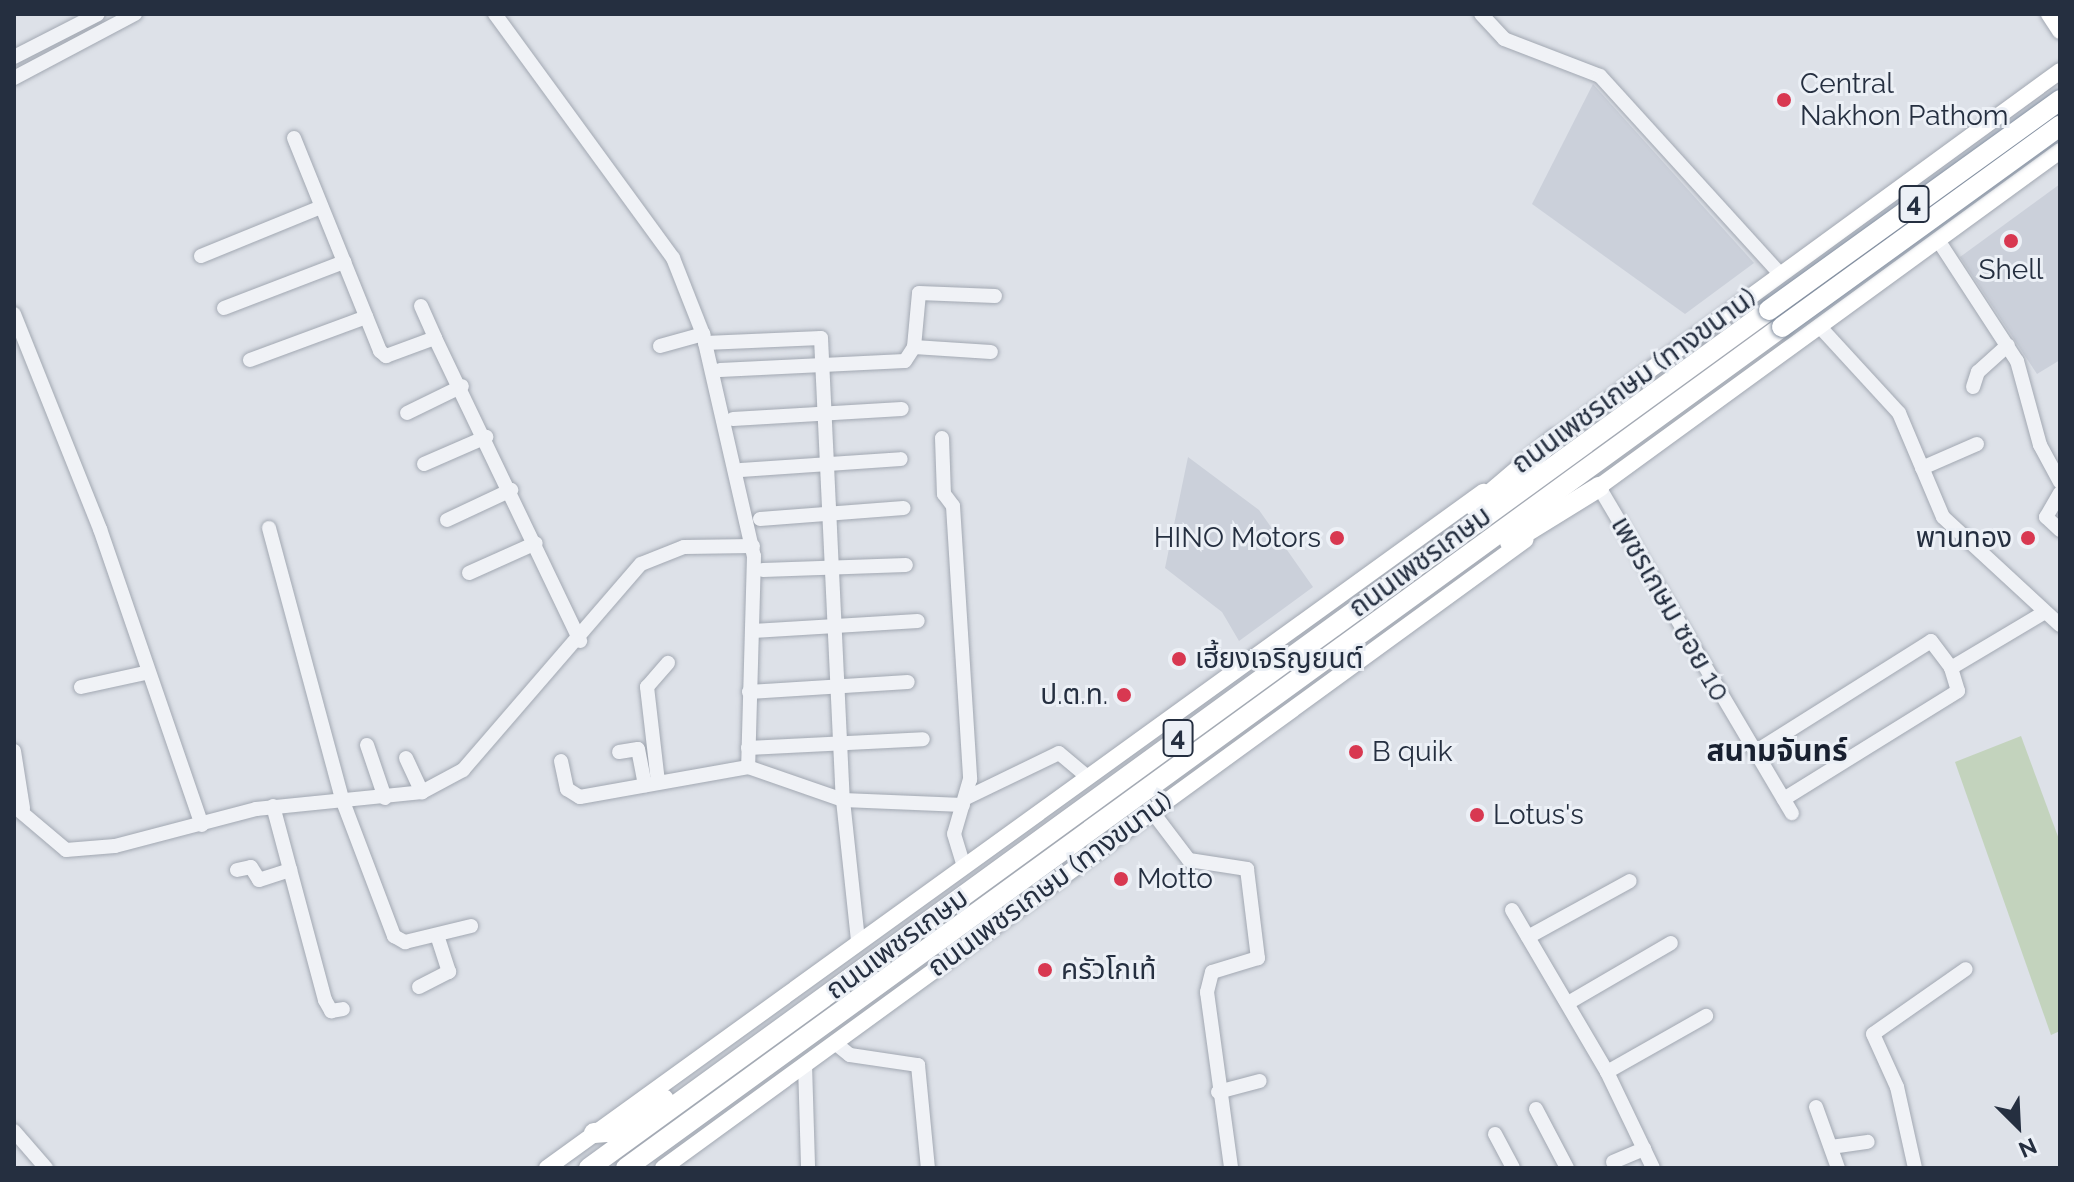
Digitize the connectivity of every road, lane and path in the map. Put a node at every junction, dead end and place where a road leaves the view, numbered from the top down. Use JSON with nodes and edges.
{"nodes":[{"id":1,"x":98,"y":14,"type":"edge"},
{"id":2,"x":135,"y":14,"type":"edge"},
{"id":3,"x":495,"y":14,"type":"edge"},
{"id":4,"x":1481,"y":14,"type":"edge"},
{"id":5,"x":2049,"y":14,"type":"edge"},
{"id":6,"x":2060,"y":31,"type":"edge"},
{"id":7,"x":14,"y":57,"type":"edge"},
{"id":8,"x":2060,"y":71,"type":"edge"},
{"id":9,"x":14,"y":78,"type":"edge"},
{"id":10,"x":2060,"y":100,"type":"edge"},
{"id":11,"x":2060,"y":126,"type":"edge"},
{"id":12,"x":294,"y":138,"type":"dead end"},
{"id":13,"x":2060,"y":151,"type":"edge"},
{"id":14,"x":1921,"y":172,"type":"junction"},
{"id":15,"x":321,"y":207,"type":"junction"},
{"id":16,"x":1969,"y":218,"type":"junction"},
{"id":17,"x":1938,"y":240,"type":"junction"},
{"id":18,"x":201,"y":256,"type":"dead end"},
{"id":19,"x":344,"y":262,"type":"junction"},
{"id":20,"x":1784,"y":271,"type":"junction"},
{"id":21,"x":995,"y":296,"type":"dead end"},
{"id":22,"x":421,"y":306,"type":"dead end"},
{"id":23,"x":224,"y":308,"type":"dead end"},
{"id":24,"x":14,"y":314,"type":"edge"},
{"id":25,"x":366,"y":317,"type":"junction"},
{"id":26,"x":1819,"y":326,"type":"junction"},
{"id":27,"x":435,"y":338,"type":"junction"},
{"id":28,"x":704,"y":339,"type":"junction"},
{"id":29,"x":2008,"y":345,"type":"junction"},
{"id":30,"x":660,"y":346,"type":"dead end"},
{"id":31,"x":914,"y":347,"type":"junction"},
{"id":32,"x":991,"y":352,"type":"dead end"},
{"id":33,"x":250,"y":360,"type":"dead end"},
{"id":34,"x":820,"y":365,"type":"junction"},
{"id":35,"x":720,"y":370,"type":"dead end"},
{"id":36,"x":462,"y":386,"type":"junction"},
{"id":37,"x":1973,"y":387,"type":"dead end"},
{"id":38,"x":902,"y":409,"type":"dead end"},
{"id":39,"x":407,"y":413,"type":"dead end"},
{"id":40,"x":823,"y":416,"type":"junction"},
{"id":41,"x":733,"y":419,"type":"dead end"},
{"id":42,"x":486,"y":437,"type":"junction"},
{"id":43,"x":942,"y":438,"type":"dead end"},
{"id":44,"x":1556,"y":438,"type":"junction"},
{"id":45,"x":1977,"y":444,"type":"dead end"},
{"id":46,"x":901,"y":459,"type":"dead end"},
{"id":47,"x":424,"y":464,"type":"dead end"},
{"id":48,"x":826,"y":465,"type":"junction"},
{"id":49,"x":1922,"y":468,"type":"junction"},
{"id":50,"x":741,"y":470,"type":"dead end"},
{"id":51,"x":2060,"y":482,"type":"edge"},
{"id":52,"x":1599,"y":487,"type":"junction"},
{"id":53,"x":511,"y":490,"type":"junction"},
{"id":54,"x":2060,"y":493,"type":"edge"},
{"id":55,"x":904,"y":508,"type":"dead end"},
{"id":56,"x":826,"y":515,"type":"junction"},
{"id":57,"x":760,"y":519,"type":"dead end"},
{"id":58,"x":447,"y":520,"type":"dead end"},
{"id":59,"x":269,"y":528,"type":"dead end"},
{"id":60,"x":2060,"y":530,"type":"edge"},
{"id":61,"x":536,"y":543,"type":"junction"},
{"id":62,"x":753,"y":546,"type":"junction"},
{"id":63,"x":906,"y":565,"type":"dead end"},
{"id":64,"x":831,"y":568,"type":"junction"},
{"id":65,"x":763,"y":570,"type":"dead end"},
{"id":66,"x":469,"y":573,"type":"dead end"},
{"id":67,"x":1365,"y":601,"type":"junction"},
{"id":68,"x":2045,"y":612,"type":"junction"},
{"id":69,"x":918,"y":621,"type":"dead end"},
{"id":70,"x":1381,"y":621,"type":"junction"},
{"id":71,"x":2060,"y":625,"type":"edge"},
{"id":72,"x":835,"y":627,"type":"junction"},
{"id":73,"x":753,"y":631,"type":"junction"},
{"id":74,"x":580,"y":641,"type":"junction"},
{"id":75,"x":668,"y":663,"type":"dead end"},
{"id":76,"x":1951,"y":668,"type":"junction"},
{"id":77,"x":145,"y":673,"type":"junction"},
{"id":78,"x":908,"y":682,"type":"dead end"},
{"id":79,"x":836,"y":686,"type":"junction"},
{"id":80,"x":81,"y":687,"type":"dead end"},
{"id":81,"x":749,"y":692,"type":"junction"},
{"id":82,"x":923,"y":739,"type":"dead end"},
{"id":83,"x":841,"y":743,"type":"junction"},
{"id":84,"x":367,"y":745,"type":"dead end"},
{"id":85,"x":748,"y":748,"type":"junction"},
{"id":86,"x":14,"y":751,"type":"edge"},
{"id":87,"x":619,"y":752,"type":"dead end"},
{"id":88,"x":1755,"y":752,"type":"junction"},
{"id":89,"x":406,"y":758,"type":"dead end"},
{"id":90,"x":561,"y":761,"type":"dead end"},
{"id":91,"x":748,"y":767,"type":"junction"},
{"id":92,"x":1086,"y":776,"type":"junction"},
{"id":93,"x":652,"y":783,"type":"junction"},
{"id":94,"x":422,"y":792,"type":"junction"},
{"id":95,"x":385,"y":798,"type":"junction"},
{"id":96,"x":342,"y":799,"type":"junction"},
{"id":97,"x":1784,"y":799,"type":"junction"},
{"id":98,"x":843,"y":800,"type":"junction"},
{"id":99,"x":964,"y":801,"type":"junction"},
{"id":100,"x":273,"y":806,"type":"junction"},
{"id":101,"x":18,"y":807,"type":"edge"},
{"id":102,"x":1151,"y":810,"type":"junction"},
{"id":103,"x":1792,"y":813,"type":"dead end"},
{"id":104,"x":202,"y":825,"type":"junction"},
{"id":105,"x":964,"y":866,"type":"junction"},
{"id":106,"x":237,"y":870,"type":"dead end"},
{"id":107,"x":290,"y":870,"type":"junction"},
{"id":108,"x":1630,"y":881,"type":"dead end"},
{"id":109,"x":1512,"y":910,"type":"dead end"},
{"id":110,"x":471,"y":926,"type":"dead end"},
{"id":111,"x":437,"y":935,"type":"junction"},
{"id":112,"x":1528,"y":937,"type":"junction"},
{"id":113,"x":858,"y":941,"type":"junction"},
{"id":114,"x":1671,"y":943,"type":"dead end"},
{"id":115,"x":1966,"y":969,"type":"dead end"},
{"id":116,"x":419,"y":987,"type":"dead end"},
{"id":117,"x":1568,"y":1003,"type":"junction"},
{"id":118,"x":343,"y":1009,"type":"dead end"},
{"id":119,"x":1706,"y":1016,"type":"dead end"},
{"id":120,"x":835,"y":1043,"type":"junction"},
{"id":121,"x":735,"y":1062,"type":"junction"},
{"id":122,"x":805,"y":1064,"type":"junction"},
{"id":123,"x":1607,"y":1072,"type":"junction"},
{"id":124,"x":1260,"y":1081,"type":"dead end"},
{"id":125,"x":1218,"y":1092,"type":"junction"},
{"id":126,"x":1816,"y":1107,"type":"dead end"},
{"id":127,"x":1536,"y":1109,"type":"dead end"},
{"id":128,"x":14,"y":1131,"type":"edge"},
{"id":129,"x":594,"y":1133,"type":"junction"},
{"id":130,"x":1495,"y":1134,"type":"dead end"},
{"id":131,"x":1868,"y":1142,"type":"dead end"},
{"id":132,"x":1831,"y":1147,"type":"junction"},
{"id":133,"x":1644,"y":1149,"type":"junction"},
{"id":134,"x":1613,"y":1162,"type":"dead end"},
{"id":135,"x":46,"y":1168,"type":"edge"},
{"id":136,"x":547,"y":1168,"type":"edge"},
{"id":137,"x":589,"y":1168,"type":"edge"},
{"id":138,"x":626,"y":1168,"type":"edge"},
{"id":139,"x":663,"y":1168,"type":"edge"},
{"id":140,"x":808,"y":1168,"type":"edge"},
{"id":141,"x":928,"y":1168,"type":"edge"},
{"id":142,"x":1231,"y":1168,"type":"edge"},
{"id":143,"x":1513,"y":1168,"type":"edge"},
{"id":144,"x":1567,"y":1168,"type":"edge"},
{"id":145,"x":1653,"y":1168,"type":"edge"},
{"id":146,"x":1838,"y":1168,"type":"edge"},
{"id":147,"x":1915,"y":1168,"type":"edge"}],
"edges":[{"from":1,"to":7,"type":"street"},
{"from":2,"to":9,"type":"street"},
{"from":3,"to":28,"type":"street"},
{"from":4,"to":20,"type":"street"},
{"from":5,"to":6,"type":"main road"},
{"from":8,"to":14,"type":"main road","name":"ถนนเพชรเกษม (ทางขนาน)","number":"4"},
{"from":10,"to":67,"type":"highway","name":"ถนนเพชรเกษม","number":"4","bridge":true},
{"from":11,"to":70,"type":"highway","name":"ถนนเพชรเกษม","number":"4","bridge":true},
{"from":12,"to":15,"type":"street"},
{"from":13,"to":16,"type":"main road","name":"ถนนเพชรเกษม (ทางขนาน)","number":"4"},
{"from":14,"to":16,"type":"main road"},
{"from":14,"to":20,"type":"main road","name":"ถนนเพชรเกษม (ทางขนาน)","number":"4"},
{"from":15,"to":18,"type":"street"},
{"from":15,"to":19,"type":"street"},
{"from":16,"to":17,"type":"main road","name":"ถนนเพชรเกษม (ทางขนาน)","number":"4"},
{"from":17,"to":26,"type":"main road","name":"ถนนเพชรเกษม (ทางขนาน)","number":"4"},
{"from":17,"to":29,"type":"street"},
{"from":19,"to":23,"type":"street"},
{"from":19,"to":25,"type":"street"},
{"from":20,"to":44,"type":"main road","name":"ถนนเพชรเกษม (ทางขนาน)","number":"4"},
{"from":21,"to":31,"type":"street"},
{"from":22,"to":27,"type":"street"},
{"from":24,"to":77,"type":"street"},
{"from":25,"to":27,"type":"street"},
{"from":25,"to":33,"type":"street"},
{"from":26,"to":49,"type":"street"},
{"from":26,"to":52,"type":"main road","name":"ถนนเพชรเกษม (ทางขนาน)","number":"4"},
{"from":27,"to":36,"type":"street"},
{"from":28,"to":30,"type":"street"},
{"from":28,"to":34,"type":"street"},
{"from":28,"to":62,"type":"street"},
{"from":29,"to":37,"type":"street"},
{"from":29,"to":51,"type":"street"},
{"from":31,"to":32,"type":"street"},
{"from":31,"to":34,"type":"street"},
{"from":34,"to":35,"type":"street"},
{"from":34,"to":40,"type":"street"},
{"from":36,"to":39,"type":"street"},
{"from":36,"to":42,"type":"street"},
{"from":38,"to":40,"type":"street"},
{"from":40,"to":41,"type":"street"},
{"from":40,"to":48,"type":"street"},
{"from":42,"to":47,"type":"street"},
{"from":42,"to":53,"type":"street"},
{"from":43,"to":99,"type":"street"},
{"from":44,"to":67,"type":"highway"},
{"from":44,"to":92,"type":"main road","name":"ถนนเพชรเกษม (ทางขนาน)","number":"4"},
{"from":45,"to":49,"type":"street"},
{"from":46,"to":48,"type":"street"},
{"from":48,"to":50,"type":"street"},
{"from":48,"to":56,"type":"street"},
{"from":49,"to":68,"type":"street"},
{"from":52,"to":70,"type":"highway"},
{"from":52,"to":88,"type":"street","name":"เพชรเกษม ซอย 10"},
{"from":52,"to":102,"type":"main road","name":"ถนนเพชรเกษม (ทางขนาน)","number":"4"},
{"from":53,"to":58,"type":"street"},
{"from":53,"to":61,"type":"street"},
{"from":54,"to":60,"type":"street"},
{"from":55,"to":56,"type":"street"},
{"from":56,"to":57,"type":"street"},
{"from":56,"to":64,"type":"street"},
{"from":59,"to":96,"type":"street"},
{"from":61,"to":66,"type":"street"},
{"from":61,"to":74,"type":"street"},
{"from":62,"to":73,"type":"street"},
{"from":62,"to":74,"type":"street"},
{"from":63,"to":64,"type":"street"},
{"from":64,"to":65,"type":"street"},
{"from":64,"to":72,"type":"street"},
{"from":67,"to":121,"type":"highway","name":"ถนนเพชรเกษม","number":"4"},
{"from":68,"to":71,"type":"street"},
{"from":68,"to":76,"type":"street"},
{"from":69,"to":72,"type":"street"},
{"from":70,"to":138,"type":"highway","name":"ถนนเพชรเกษม","number":"4"},
{"from":72,"to":73,"type":"street"},
{"from":72,"to":79,"type":"street"},
{"from":73,"to":81,"type":"street"},
{"from":74,"to":94,"type":"street"},
{"from":75,"to":93,"type":"street"},
{"from":76,"to":88,"type":"street"},
{"from":76,"to":97,"type":"street"},
{"from":77,"to":80,"type":"street"},
{"from":77,"to":104,"type":"street"},
{"from":78,"to":79,"type":"street"},
{"from":79,"to":81,"type":"street"},
{"from":79,"to":83,"type":"street"},
{"from":81,"to":85,"type":"street"},
{"from":82,"to":83,"type":"street"},
{"from":83,"to":85,"type":"street"},
{"from":83,"to":98,"type":"street"},
{"from":84,"to":95,"type":"street"},
{"from":85,"to":91,"type":"street"},
{"from":86,"to":101,"type":"street"},
{"from":87,"to":93,"type":"street"},
{"from":88,"to":97,"type":"street","name":"เพชรเกษม ซอย 10"},
{"from":89,"to":94,"type":"street"},
{"from":90,"to":93,"type":"street"},
{"from":91,"to":93,"type":"street"},
{"from":91,"to":98,"type":"street"},
{"from":92,"to":99,"type":"street"},
{"from":92,"to":105,"type":"main road","name":"ถนนเพชรเกษม (ทางขนาน)","number":"4"},
{"from":94,"to":95,"type":"street"},
{"from":95,"to":96,"type":"street"},
{"from":96,"to":100,"type":"street"},
{"from":96,"to":111,"type":"street"},
{"from":97,"to":103,"type":"street","name":"เพชรเกษม ซอย 10"},
{"from":98,"to":99,"type":"street"},
{"from":98,"to":113,"type":"street"},
{"from":99,"to":105,"type":"street"},
{"from":100,"to":104,"type":"street"},
{"from":100,"to":107,"type":"street"},
{"from":101,"to":104,"type":"street"},
{"from":102,"to":120,"type":"main road","name":"ถนนเพชรเกษม (ทางขนาน)","number":"4"},
{"from":102,"to":125,"type":"street"},
{"from":105,"to":113,"type":"main road","name":"ถนนเพชรเกษม (ทางขนาน)","number":"4"},
{"from":106,"to":107,"type":"street"},
{"from":107,"to":118,"type":"street"},
{"from":108,"to":112,"type":"street"},
{"from":109,"to":112,"type":"street"},
{"from":110,"to":111,"type":"street"},
{"from":111,"to":116,"type":"street"},
{"from":112,"to":117,"type":"street"},
{"from":113,"to":129,"type":"main road","name":"ถนนเพชรเกษม (ทางขนาน)","number":"4"},
{"from":114,"to":117,"type":"street"},
{"from":115,"to":147,"type":"street"},
{"from":117,"to":123,"type":"street"},
{"from":119,"to":123,"type":"street"},
{"from":120,"to":122,"type":"main road","name":"ถนนเพชรเกษม (ทางขนาน)","number":"4"},
{"from":120,"to":141,"type":"street"},
{"from":121,"to":129,"type":"highway"},
{"from":121,"to":137,"type":"highway","name":"ถนนเพชรเกษม","number":"4"},
{"from":122,"to":139,"type":"main road","name":"ถนนเพชรเกษม (ทางขนาน)","number":"4"},
{"from":122,"to":140,"type":"street"},
{"from":123,"to":133,"type":"street"},
{"from":124,"to":125,"type":"street"},
{"from":125,"to":142,"type":"street"},
{"from":126,"to":132,"type":"street"},
{"from":127,"to":144,"type":"street"},
{"from":128,"to":135,"type":"street"},
{"from":129,"to":136,"type":"main road","name":"ถนนเพชรเกษม (ทางขนาน)","number":"4"},
{"from":130,"to":143,"type":"street"},
{"from":131,"to":132,"type":"street"},
{"from":132,"to":146,"type":"street"},
{"from":133,"to":134,"type":"street"},
{"from":133,"to":145,"type":"street"}]}
